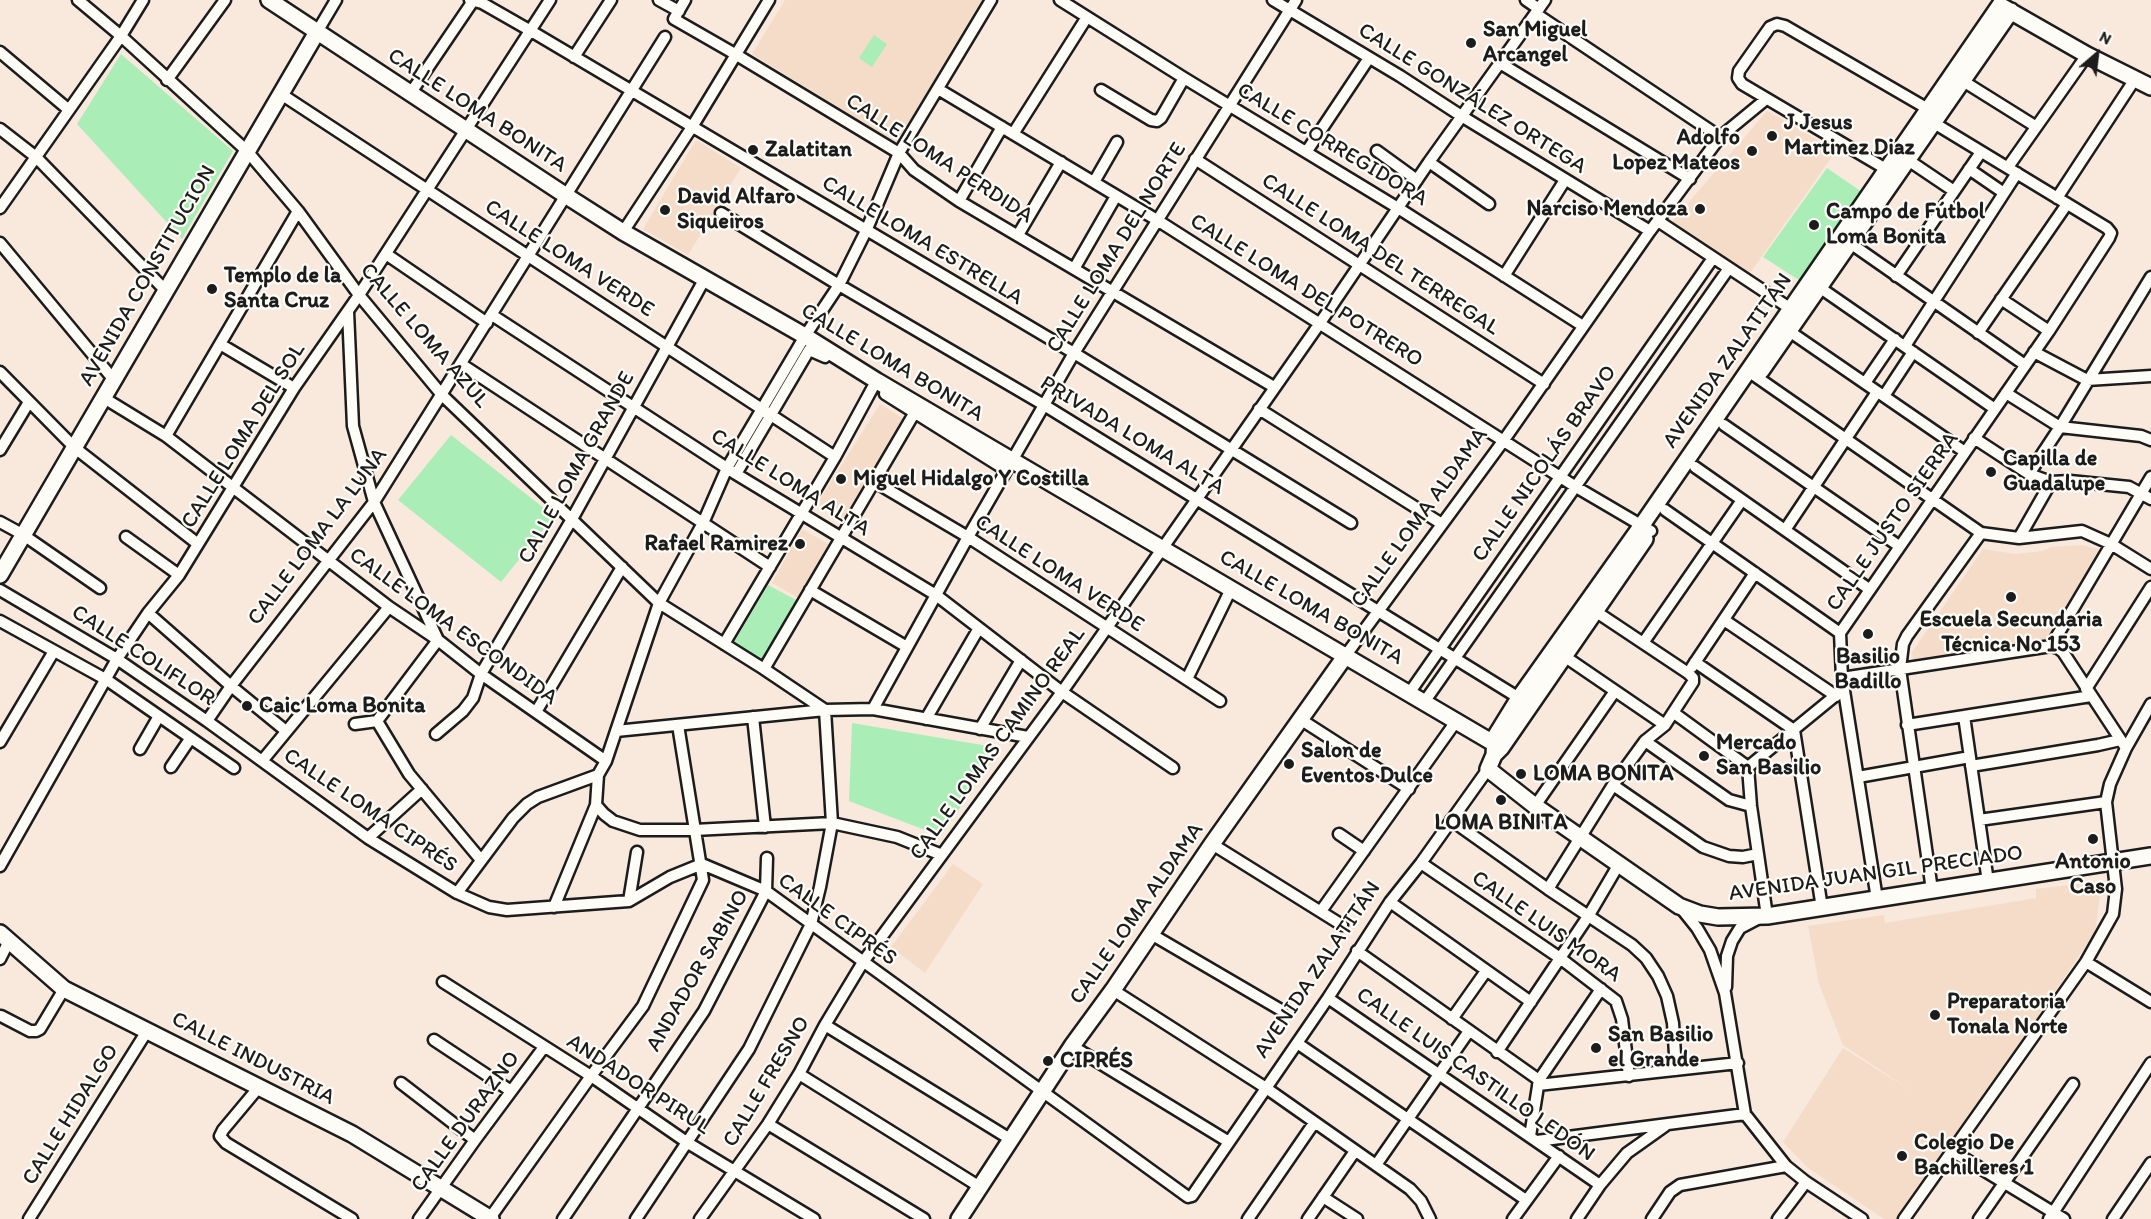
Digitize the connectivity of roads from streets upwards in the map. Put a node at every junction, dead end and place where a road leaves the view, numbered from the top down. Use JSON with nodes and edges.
{"nodes":[{"id":1,"x":78,"y":0,"type":"edge"},
{"id":2,"x":143,"y":0,"type":"edge"},
{"id":3,"x":225,"y":0,"type":"edge"},
{"id":4,"x":269,"y":0,"type":"edge"},
{"id":5,"x":336,"y":0,"type":"edge"},
{"id":6,"x":550,"y":0,"type":"edge"},
{"id":7,"x":611,"y":0,"type":"edge"},
{"id":8,"x":658,"y":0,"type":"edge"},
{"id":9,"x":685,"y":0,"type":"edge"},
{"id":10,"x":769,"y":0,"type":"edge"},
{"id":11,"x":991,"y":0,"type":"edge"},
{"id":12,"x":1060,"y":0,"type":"edge"},
{"id":13,"x":1273,"y":0,"type":"edge"},
{"id":14,"x":1526,"y":0,"type":"edge"},
{"id":15,"x":471,"y":1,"type":"edge"},
{"id":16,"x":1293,"y":5,"type":"edge"},
{"id":17,"x":2000,"y":5,"type":"edge"},
{"id":18,"x":1540,"y":8,"type":"edge"},
{"id":19,"x":676,"y":15,"type":"junction"},
{"id":20,"x":1088,"y":17,"type":"junction"},
{"id":21,"x":531,"y":31,"type":"junction"},
{"id":22,"x":317,"y":32,"type":"junction"},
{"id":23,"x":121,"y":36,"type":"junction"},
{"id":24,"x":664,"y":37,"type":"dead end"},
{"id":25,"x":0,"y":52,"type":"edge"},
{"id":26,"x":735,"y":54,"type":"junction"},
{"id":27,"x":2087,"y":55,"type":"junction"},
{"id":28,"x":574,"y":57,"type":"junction"},
{"id":29,"x":1370,"y":58,"type":"junction"},
{"id":30,"x":1500,"y":63,"type":"junction"},
{"id":31,"x":1184,"y":78,"type":"junction"},
{"id":32,"x":2135,"y":79,"type":"junction"},
{"id":33,"x":167,"y":80,"type":"junction"},
{"id":34,"x":1963,"y":81,"type":"junction"},
{"id":35,"x":2151,"y":87,"type":"edge"},
{"id":36,"x":938,"y":89,"type":"junction"},
{"id":37,"x":1101,"y":90,"type":"dead end"},
{"id":38,"x":629,"y":91,"type":"junction"},
{"id":39,"x":281,"y":94,"type":"junction"},
{"id":40,"x":410,"y":94,"type":"junction"},
{"id":41,"x":1765,"y":100,"type":"junction"},
{"id":42,"x":1229,"y":105,"type":"junction"},
{"id":43,"x":69,"y":110,"type":"junction"},
{"id":44,"x":1931,"y":116,"type":"junction"},
{"id":45,"x":1463,"y":117,"type":"junction"},
{"id":46,"x":2035,"y":126,"type":"junction"},
{"id":47,"x":692,"y":127,"type":"junction"},
{"id":48,"x":1002,"y":127,"type":"junction"},
{"id":49,"x":0,"y":129,"type":"edge"},
{"id":50,"x":467,"y":130,"type":"junction"},
{"id":51,"x":1013,"y":134,"type":"junction"},
{"id":52,"x":1720,"y":137,"type":"junction"},
{"id":53,"x":1117,"y":142,"type":"dead end"},
{"id":54,"x":247,"y":151,"type":"junction"},
{"id":55,"x":1307,"y":151,"type":"junction"},
{"id":56,"x":1377,"y":151,"type":"dead end"},
{"id":57,"x":1981,"y":152,"type":"junction"},
{"id":58,"x":899,"y":153,"type":"junction"},
{"id":59,"x":36,"y":157,"type":"junction"},
{"id":60,"x":1195,"y":159,"type":"junction"},
{"id":61,"x":1908,"y":160,"type":"junction"},
{"id":62,"x":1061,"y":162,"type":"junction"},
{"id":63,"x":1429,"y":162,"type":"junction"},
{"id":64,"x":1969,"y":169,"type":"junction"},
{"id":65,"x":2013,"y":170,"type":"junction"},
{"id":66,"x":1892,"y":172,"type":"junction"},
{"id":67,"x":1690,"y":179,"type":"junction"},
{"id":68,"x":1417,"y":180,"type":"junction"},
{"id":69,"x":1565,"y":180,"type":"junction"},
{"id":70,"x":1094,"y":182,"type":"junction"},
{"id":71,"x":428,"y":190,"type":"junction"},
{"id":72,"x":1954,"y":191,"type":"junction"},
{"id":73,"x":2004,"y":193,"type":"junction"},
{"id":74,"x":564,"y":195,"type":"junction"},
{"id":75,"x":1116,"y":196,"type":"junction"},
{"id":76,"x":2057,"y":198,"type":"junction"},
{"id":77,"x":959,"y":201,"type":"junction"},
{"id":78,"x":1489,"y":204,"type":"dead end"},
{"id":79,"x":2067,"y":204,"type":"junction"},
{"id":80,"x":0,"y":208,"type":"edge"},
{"id":81,"x":1398,"y":208,"type":"junction"},
{"id":82,"x":298,"y":211,"type":"junction"},
{"id":83,"x":721,"y":213,"type":"dead end"},
{"id":84,"x":1157,"y":220,"type":"junction"},
{"id":85,"x":1659,"y":221,"type":"junction"},
{"id":86,"x":866,"y":231,"type":"junction"},
{"id":87,"x":1650,"y":231,"type":"junction"},
{"id":88,"x":623,"y":232,"type":"junction"},
{"id":89,"x":1018,"y":235,"type":"junction"},
{"id":90,"x":0,"y":243,"type":"edge"},
{"id":91,"x":1850,"y":243,"type":"junction"},
{"id":92,"x":386,"y":254,"type":"junction"},
{"id":93,"x":528,"y":256,"type":"junction"},
{"id":94,"x":1713,"y":258,"type":"junction"},
{"id":95,"x":1360,"y":264,"type":"junction"},
{"id":96,"x":1729,"y":268,"type":"junction"},
{"id":97,"x":1074,"y":269,"type":"junction"},
{"id":98,"x":1504,"y":276,"type":"junction"},
{"id":99,"x":1896,"y":276,"type":"junction"},
{"id":100,"x":2151,"y":277,"type":"edge"},
{"id":101,"x":704,"y":280,"type":"junction"},
{"id":102,"x":839,"y":285,"type":"junction"},
{"id":103,"x":1819,"y":287,"type":"junction"},
{"id":104,"x":166,"y":291,"type":"junction"},
{"id":105,"x":1112,"y":292,"type":"junction"},
{"id":106,"x":359,"y":295,"type":"junction"},
{"id":107,"x":2001,"y":299,"type":"junction"},
{"id":108,"x":1933,"y":302,"type":"junction"},
{"id":109,"x":1791,"y":309,"type":"junction"},
{"id":110,"x":348,"y":311,"type":"junction"},
{"id":111,"x":489,"y":319,"type":"junction"},
{"id":112,"x":1320,"y":323,"type":"junction"},
{"id":113,"x":1583,"y":326,"type":"junction"},
{"id":114,"x":1789,"y":331,"type":"junction"},
{"id":115,"x":2049,"y":331,"type":"junction"},
{"id":116,"x":1978,"y":333,"type":"junction"},
{"id":117,"x":804,"y":336,"type":"junction"},
{"id":118,"x":1895,"y":339,"type":"junction"},
{"id":119,"x":220,"y":344,"type":"junction"},
{"id":120,"x":667,"y":347,"type":"junction"},
{"id":121,"x":1909,"y":349,"type":"junction"},
{"id":122,"x":2034,"y":352,"type":"junction"},
{"id":123,"x":1074,"y":353,"type":"junction"},
{"id":124,"x":461,"y":364,"type":"junction"},
{"id":125,"x":2025,"y":365,"type":"junction"},
{"id":126,"x":0,"y":372,"type":"edge"},
{"id":127,"x":1753,"y":374,"type":"junction"},
{"id":128,"x":2151,"y":376,"type":"edge"},
{"id":129,"x":114,"y":380,"type":"junction"},
{"id":130,"x":2087,"y":380,"type":"junction"},
{"id":131,"x":1865,"y":383,"type":"junction"},
{"id":132,"x":1544,"y":384,"type":"junction"},
{"id":133,"x":873,"y":387,"type":"junction"},
{"id":134,"x":1274,"y":387,"type":"junction"},
{"id":135,"x":294,"y":388,"type":"junction"},
{"id":136,"x":2006,"y":393,"type":"junction"},
{"id":137,"x":1881,"y":394,"type":"junction"},
{"id":138,"x":442,"y":395,"type":"junction"},
{"id":139,"x":104,"y":398,"type":"junction"},
{"id":140,"x":30,"y":402,"type":"junction"},
{"id":141,"x":1044,"y":405,"type":"junction"},
{"id":142,"x":634,"y":408,"type":"junction"},
{"id":143,"x":1259,"y":409,"type":"junction"},
{"id":144,"x":1995,"y":409,"type":"junction"},
{"id":145,"x":761,"y":410,"type":"junction"},
{"id":146,"x":915,"y":412,"type":"junction"},
{"id":147,"x":771,"y":416,"type":"junction"},
{"id":148,"x":1724,"y":425,"type":"junction"},
{"id":149,"x":2060,"y":427,"type":"junction"},
{"id":150,"x":166,"y":436,"type":"junction"},
{"id":151,"x":1846,"y":438,"type":"junction"},
{"id":152,"x":1974,"y":438,"type":"junction"},
{"id":153,"x":1504,"y":440,"type":"junction"},
{"id":154,"x":2151,"y":440,"type":"edge"},
{"id":155,"x":75,"y":448,"type":"junction"},
{"id":156,"x":1231,"y":449,"type":"junction"},
{"id":157,"x":0,"y":450,"type":"edge"},
{"id":158,"x":1965,"y":452,"type":"junction"},
{"id":159,"x":835,"y":457,"type":"junction"},
{"id":160,"x":605,"y":459,"type":"junction"},
{"id":161,"x":1009,"y":465,"type":"junction"},
{"id":162,"x":1695,"y":467,"type":"junction"},
{"id":163,"x":732,"y":471,"type":"junction"},
{"id":164,"x":2029,"y":474,"type":"junction"},
{"id":165,"x":1560,"y":477,"type":"junction"},
{"id":166,"x":2151,"y":477,"type":"edge"},
{"id":167,"x":875,"y":482,"type":"junction"},
{"id":168,"x":2051,"y":482,"type":"junction"},
{"id":169,"x":232,"y":487,"type":"junction"},
{"id":170,"x":1576,"y":487,"type":"junction"},
{"id":171,"x":1813,"y":487,"type":"junction"},
{"id":172,"x":2146,"y":496,"type":"edge"},
{"id":173,"x":1198,"y":499,"type":"junction"},
{"id":174,"x":1932,"y":499,"type":"junction"},
{"id":175,"x":1742,"y":500,"type":"junction"},
{"id":176,"x":374,"y":502,"type":"junction"},
{"id":177,"x":1665,"y":510,"type":"junction"},
{"id":178,"x":801,"y":514,"type":"junction"},
{"id":179,"x":572,"y":519,"type":"junction"},
{"id":180,"x":0,"y":522,"type":"edge"},
{"id":181,"x":703,"y":523,"type":"junction"},
{"id":182,"x":1351,"y":523,"type":"dead end"},
{"id":183,"x":1442,"y":524,"type":"junction"},
{"id":184,"x":1646,"y":528,"type":"junction"},
{"id":185,"x":1785,"y":530,"type":"junction"},
{"id":186,"x":1981,"y":533,"type":"junction"},
{"id":187,"x":22,"y":534,"type":"junction"},
{"id":188,"x":126,"y":537,"type":"dead end"},
{"id":189,"x":968,"y":537,"type":"junction"},
{"id":190,"x":841,"y":538,"type":"junction"},
{"id":191,"x":2019,"y":538,"type":"junction"},
{"id":192,"x":1712,"y":543,"type":"junction"},
{"id":193,"x":198,"y":544,"type":"junction"},
{"id":194,"x":2111,"y":544,"type":"junction"},
{"id":195,"x":1899,"y":546,"type":"junction"},
{"id":196,"x":1163,"y":548,"type":"junction"},
{"id":197,"x":328,"y":559,"type":"junction"},
{"id":198,"x":622,"y":567,"type":"junction"},
{"id":199,"x":770,"y":567,"type":"junction"},
{"id":200,"x":2151,"y":569,"type":"edge"},
{"id":201,"x":1755,"y":573,"type":"junction"},
{"id":202,"x":0,"y":574,"type":"edge"},
{"id":203,"x":179,"y":575,"type":"junction"},
{"id":204,"x":2151,"y":587,"type":"edge"},
{"id":205,"x":100,"y":588,"type":"dead end"},
{"id":206,"x":1232,"y":589,"type":"junction"},
{"id":207,"x":1869,"y":589,"type":"junction"},
{"id":208,"x":0,"y":590,"type":"edge"},
{"id":209,"x":810,"y":590,"type":"junction"},
{"id":210,"x":936,"y":596,"type":"junction"},
{"id":211,"x":659,"y":603,"type":"junction"},
{"id":212,"x":389,"y":607,"type":"junction"},
{"id":213,"x":1595,"y":611,"type":"junction"},
{"id":214,"x":148,"y":613,"type":"junction"},
{"id":215,"x":1378,"y":613,"type":"junction"},
{"id":216,"x":1724,"y":620,"type":"junction"},
{"id":217,"x":0,"y":621,"type":"edge"},
{"id":218,"x":979,"y":628,"type":"junction"},
{"id":219,"x":1105,"y":628,"type":"junction"},
{"id":220,"x":1840,"y":633,"type":"junction"},
{"id":221,"x":438,"y":640,"type":"junction"},
{"id":222,"x":1643,"y":643,"type":"junction"},
{"id":223,"x":724,"y":644,"type":"junction"},
{"id":224,"x":907,"y":647,"type":"junction"},
{"id":225,"x":2055,"y":647,"type":"junction"},
{"id":226,"x":1440,"y":650,"type":"junction"},
{"id":227,"x":54,"y":651,"type":"junction"},
{"id":228,"x":1346,"y":655,"type":"junction"},
{"id":229,"x":1564,"y":656,"type":"junction"},
{"id":230,"x":117,"y":659,"type":"junction"},
{"id":231,"x":1455,"y":659,"type":"junction"},
{"id":232,"x":1021,"y":660,"type":"junction"},
{"id":233,"x":1695,"y":662,"type":"junction"},
{"id":234,"x":764,"y":669,"type":"junction"},
{"id":235,"x":1900,"y":669,"type":"junction"},
{"id":236,"x":481,"y":674,"type":"junction"},
{"id":237,"x":1690,"y":675,"type":"junction"},
{"id":238,"x":107,"y":680,"type":"junction"},
{"id":239,"x":1187,"y":680,"type":"junction"},
{"id":240,"x":231,"y":686,"type":"junction"},
{"id":241,"x":1840,"y":688,"type":"junction"},
{"id":242,"x":1615,"y":691,"type":"junction"},
{"id":243,"x":1062,"y":692,"type":"junction"},
{"id":244,"x":1410,"y":693,"type":"junction"},
{"id":245,"x":2088,"y":693,"type":"junction"},
{"id":246,"x":1519,"y":698,"type":"junction"},
{"id":247,"x":1220,"y":701,"type":"dead end"},
{"id":248,"x":1425,"y":701,"type":"junction"},
{"id":249,"x":2151,"y":704,"type":"edge"},
{"id":250,"x":873,"y":709,"type":"junction"},
{"id":251,"x":825,"y":710,"type":"junction"},
{"id":252,"x":536,"y":712,"type":"junction"},
{"id":253,"x":1674,"y":713,"type":"junction"},
{"id":254,"x":159,"y":716,"type":"junction"},
{"id":255,"x":1964,"y":716,"type":"junction"},
{"id":256,"x":753,"y":717,"type":"junction"},
{"id":257,"x":926,"y":719,"type":"junction"},
{"id":258,"x":1300,"y":719,"type":"junction"},
{"id":259,"x":1457,"y":720,"type":"junction"},
{"id":260,"x":207,"y":721,"type":"junction"},
{"id":261,"x":376,"y":721,"type":"junction"},
{"id":262,"x":355,"y":724,"type":"dead end"},
{"id":263,"x":678,"y":724,"type":"junction"},
{"id":264,"x":1907,"y":724,"type":"junction"},
{"id":265,"x":1665,"y":725,"type":"junction"},
{"id":266,"x":980,"y":729,"type":"junction"},
{"id":267,"x":616,"y":730,"type":"junction"},
{"id":268,"x":1794,"y":730,"type":"junction"},
{"id":269,"x":286,"y":731,"type":"junction"},
{"id":270,"x":436,"y":734,"type":"dead end"},
{"id":271,"x":1028,"y":737,"type":"junction"},
{"id":272,"x":190,"y":739,"type":"junction"},
{"id":273,"x":1645,"y":741,"type":"junction"},
{"id":274,"x":0,"y":742,"type":"edge"},
{"id":275,"x":2123,"y":744,"type":"junction"},
{"id":276,"x":140,"y":749,"type":"dead end"},
{"id":277,"x":1494,"y":754,"type":"junction"},
{"id":278,"x":262,"y":761,"type":"junction"},
{"id":279,"x":606,"y":761,"type":"junction"},
{"id":280,"x":1970,"y":762,"type":"junction"},
{"id":281,"x":171,"y":767,"type":"dead end"},
{"id":282,"x":1748,"y":767,"type":"junction"},
{"id":283,"x":234,"y":768,"type":"dead end"},
{"id":284,"x":1173,"y":768,"type":"dead end"},
{"id":285,"x":1914,"y":768,"type":"junction"},
{"id":286,"x":598,"y":775,"type":"junction"},
{"id":287,"x":1858,"y":777,"type":"junction"},
{"id":288,"x":1613,"y":785,"type":"junction"},
{"id":289,"x":422,"y":789,"type":"junction"},
{"id":290,"x":1409,"y":789,"type":"junction"},
{"id":291,"x":2106,"y":802,"type":"junction"},
{"id":292,"x":596,"y":805,"type":"junction"},
{"id":293,"x":1536,"y":806,"type":"junction"},
{"id":294,"x":1751,"y":806,"type":"junction"},
{"id":295,"x":1451,"y":820,"type":"junction"},
{"id":296,"x":1979,"y":820,"type":"junction"},
{"id":297,"x":832,"y":823,"type":"junction"},
{"id":298,"x":765,"y":827,"type":"junction"},
{"id":299,"x":694,"y":830,"type":"junction"},
{"id":300,"x":1339,"y":834,"type":"dead end"},
{"id":301,"x":1581,"y":837,"type":"junction"},
{"id":302,"x":368,"y":838,"type":"junction"},
{"id":303,"x":1212,"y":844,"type":"junction"},
{"id":304,"x":1364,"y":851,"type":"junction"},
{"id":305,"x":637,"y":852,"type":"dead end"},
{"id":306,"x":1758,"y":854,"type":"junction"},
{"id":307,"x":942,"y":855,"type":"junction"},
{"id":308,"x":2151,"y":856,"type":"edge"},
{"id":309,"x":767,"y":858,"type":"dead end"},
{"id":310,"x":481,"y":860,"type":"junction"},
{"id":311,"x":1421,"y":863,"type":"junction"},
{"id":312,"x":2114,"y":863,"type":"junction"},
{"id":313,"x":702,"y":864,"type":"junction"},
{"id":314,"x":1619,"y":864,"type":"junction"},
{"id":315,"x":0,"y":866,"type":"edge"},
{"id":316,"x":1988,"y":882,"type":"junction"},
{"id":317,"x":1548,"y":889,"type":"junction"},
{"id":318,"x":1932,"y":890,"type":"junction"},
{"id":319,"x":766,"y":891,"type":"junction"},
{"id":320,"x":457,"y":893,"type":"junction"},
{"id":321,"x":1877,"y":899,"type":"junction"},
{"id":322,"x":629,"y":902,"type":"junction"},
{"id":323,"x":1390,"y":902,"type":"junction"},
{"id":324,"x":1679,"y":906,"type":"junction"},
{"id":325,"x":554,"y":907,"type":"junction"},
{"id":326,"x":1822,"y":908,"type":"junction"},
{"id":327,"x":1321,"y":911,"type":"junction"},
{"id":328,"x":1589,"y":915,"type":"junction"},
{"id":329,"x":1765,"y":916,"type":"junction"},
{"id":330,"x":811,"y":924,"type":"junction"},
{"id":331,"x":1342,"y":925,"type":"dead end"},
{"id":332,"x":1151,"y":934,"type":"junction"},
{"id":333,"x":4,"y":937,"type":"edge"},
{"id":334,"x":1357,"y":951,"type":"junction"},
{"id":335,"x":1560,"y":958,"type":"junction"},
{"id":336,"x":0,"y":959,"type":"edge"},
{"id":337,"x":863,"y":962,"type":"junction"},
{"id":338,"x":2085,"y":962,"type":"junction"},
{"id":339,"x":1486,"y":971,"type":"junction"},
{"id":340,"x":443,"y":982,"type":"dead end"},
{"id":341,"x":1601,"y":988,"type":"junction"},
{"id":342,"x":64,"y":989,"type":"junction"},
{"id":343,"x":1113,"y":990,"type":"junction"},
{"id":344,"x":1725,"y":993,"type":"junction"},
{"id":345,"x":2149,"y":997,"type":"edge"},
{"id":346,"x":1328,"y":998,"type":"junction"},
{"id":347,"x":1531,"y":1002,"type":"junction"},
{"id":348,"x":1281,"y":1010,"type":"dead end"},
{"id":349,"x":1,"y":1016,"type":"edge"},
{"id":350,"x":1452,"y":1019,"type":"junction"},
{"id":351,"x":825,"y":1025,"type":"junction"},
{"id":352,"x":147,"y":1031,"type":"junction"},
{"id":353,"x":1469,"y":1031,"type":"junction"},
{"id":354,"x":434,"y":1040,"type":"dead end"},
{"id":355,"x":1297,"y":1043,"type":"junction"},
{"id":356,"x":1072,"y":1046,"type":"junction"},
{"id":357,"x":544,"y":1047,"type":"junction"},
{"id":358,"x":1497,"y":1052,"type":"junction"},
{"id":359,"x":1738,"y":1063,"type":"junction"},
{"id":360,"x":2151,"y":1063,"type":"edge"},
{"id":361,"x":1676,"y":1070,"type":"junction"},
{"id":362,"x":799,"y":1074,"type":"junction"},
{"id":363,"x":1440,"y":1074,"type":"junction"},
{"id":364,"x":591,"y":1076,"type":"junction"},
{"id":365,"x":1629,"y":1076,"type":"junction"},
{"id":366,"x":1538,"y":1082,"type":"junction"},
{"id":367,"x":401,"y":1083,"type":"dead end"},
{"id":368,"x":2073,"y":1084,"type":"dead end"},
{"id":369,"x":259,"y":1087,"type":"junction"},
{"id":370,"x":1266,"y":1088,"type":"junction"},
{"id":371,"x":511,"y":1091,"type":"junction"},
{"id":372,"x":1041,"y":1092,"type":"junction"},
{"id":373,"x":638,"y":1109,"type":"junction"},
{"id":374,"x":1745,"y":1114,"type":"junction"},
{"id":375,"x":1408,"y":1119,"type":"junction"},
{"id":376,"x":1314,"y":1123,"type":"junction"},
{"id":377,"x":768,"y":1124,"type":"junction"},
{"id":378,"x":1668,"y":1124,"type":"junction"},
{"id":379,"x":1533,"y":1138,"type":"junction"},
{"id":380,"x":1010,"y":1139,"type":"junction"},
{"id":381,"x":475,"y":1140,"type":"junction"},
{"id":382,"x":1229,"y":1142,"type":"junction"},
{"id":383,"x":688,"y":1143,"type":"junction"},
{"id":384,"x":1355,"y":1151,"type":"junction"},
{"id":385,"x":1952,"y":1152,"type":"junction"},
{"id":386,"x":1559,"y":1156,"type":"junction"},
{"id":387,"x":2151,"y":1164,"type":"edge"},
{"id":388,"x":1376,"y":1165,"type":"junction"},
{"id":389,"x":1786,"y":1166,"type":"junction"},
{"id":390,"x":735,"y":1171,"type":"junction"},
{"id":391,"x":1806,"y":1182,"type":"junction"},
{"id":392,"x":2005,"y":1183,"type":"junction"},
{"id":393,"x":1600,"y":1185,"type":"junction"},
{"id":394,"x":980,"y":1187,"type":"junction"},
{"id":395,"x":442,"y":1189,"type":"junction"},
{"id":396,"x":1188,"y":1197,"type":"joint"},
{"id":397,"x":1323,"y":1197,"type":"junction"},
{"id":398,"x":1526,"y":1200,"type":"junction"},
{"id":399,"x":2051,"y":1216,"type":"edge"},
{"id":400,"x":1855,"y":1217,"type":"edge"},
{"id":401,"x":703,"y":1218,"type":"edge"},
{"id":402,"x":29,"y":1219,"type":"edge"},
{"id":403,"x":352,"y":1219,"type":"edge"},
{"id":404,"x":419,"y":1219,"type":"edge"},
{"id":405,"x":490,"y":1219,"type":"edge"},
{"id":406,"x":563,"y":1219,"type":"edge"},
{"id":407,"x":636,"y":1219,"type":"edge"},
{"id":408,"x":814,"y":1219,"type":"edge"},
{"id":409,"x":924,"y":1219,"type":"edge"},
{"id":410,"x":959,"y":1219,"type":"edge"},
{"id":411,"x":1248,"y":1219,"type":"edge"},
{"id":412,"x":1308,"y":1219,"type":"edge"},
{"id":413,"x":1357,"y":1219,"type":"edge"},
{"id":414,"x":1430,"y":1219,"type":"edge"},
{"id":415,"x":1513,"y":1219,"type":"edge"},
{"id":416,"x":1577,"y":1219,"type":"edge"},
{"id":417,"x":1652,"y":1219,"type":"edge"},
{"id":418,"x":1778,"y":1219,"type":"edge"},
{"id":419,"x":1904,"y":1219,"type":"edge"},
{"id":420,"x":1979,"y":1219,"type":"edge"},
{"id":421,"x":2064,"y":1219,"type":"edge"},
{"id":422,"x":2113,"y":1219,"type":"edge"}],
"edges":[{"from":1,"to":23,"type":"street","name":"CALLE LOMA AZUL"},
{"from":2,"to":23,"type":"street"},
{"from":3,"to":33,"type":"street"},
{"from":4,"to":22,"type":"street","name":"CALLE LOMA BONITA"},
{"from":5,"to":22,"type":"street","name":"AVENIDA CONSTITUCION"},
{"from":6,"to":21,"type":"street","name":"CALLE LOMA DEL SOL"},
{"from":7,"to":28,"type":"street"},
{"from":8,"to":19,"type":"street","name":"CALLE LOMA PERDIDA"},
{"from":9,"to":19,"type":"street"},
{"from":10,"to":26,"type":"street"},
{"from":11,"to":36,"type":"street"},
{"from":12,"to":20,"type":"street","name":"CALLE CORREGIDORA"},
{"from":13,"to":16,"type":"street","name":"CALLE GONZÁLEZ ORTEGA"},
{"from":14,"to":18,"type":"street"},
{"from":15,"to":21,"type":"street","name":"CALLE LOMA ESTRELLA"},
{"from":15,"to":40,"type":"street"},
{"from":16,"to":29,"type":"street","name":"CALLE GONZÁLEZ ORTEGA"},
{"from":16,"to":42,"type":"street","name":"CALLE LOMA DEL NORTE"},
{"from":17,"to":27,"type":"street"},
{"from":17,"to":34,"type":"street","name":"AVENIDA ZALATITÁN"},
{"from":17,"to":44,"type":"street","name":"AVENIDA ZALATITÁN"},
{"from":18,"to":30,"type":"street","name":"CALLE LOMAS CAMINO REAL"},
{"from":18,"to":52,"type":"street"},
{"from":19,"to":26,"type":"street","name":"CALLE LOMA PERDIDA"},
{"from":20,"to":31,"type":"street","name":"CALLE CORREGIDORA"},
{"from":20,"to":51,"type":"street"},
{"from":21,"to":28,"type":"street","name":"CALLE LOMA ESTRELLA"},
{"from":21,"to":50,"type":"street","name":"CALLE LOMA DEL SOL"},
{"from":22,"to":39,"type":"street","name":"AVENIDA CONSTITUCION"},
{"from":22,"to":40,"type":"street","name":"CALLE LOMA BONITA"},
{"from":23,"to":33,"type":"street","name":"CALLE LOMA AZUL"},
{"from":23,"to":43,"type":"street"},
{"from":24,"to":38,"type":"street","name":"CALLE LOMA LA LUNA"},
{"from":25,"to":43,"type":"street"},
{"from":26,"to":47,"type":"street"},
{"from":26,"to":58,"type":"street","name":"CALLE LOMA PERDIDA"},
{"from":27,"to":32,"type":"street"},
{"from":27,"to":46,"type":"street"},
{"from":28,"to":38,"type":"street","name":"CALLE LOMA ESTRELLA"},
{"from":29,"to":45,"type":"street","name":"CALLE GONZÁLEZ ORTEGA"},
{"from":29,"to":55,"type":"street"},
{"from":30,"to":45,"type":"street","name":"CALLE LOMAS CAMINO REAL"},
{"from":30,"to":67,"type":"street"},
{"from":31,"to":37,"type":"street"},
{"from":31,"to":42,"type":"street","name":"CALLE CORREGIDORA"},
{"from":32,"to":35,"type":"street"},
{"from":32,"to":76,"type":"street"},
{"from":33,"to":54,"type":"street","name":"CALLE LOMA AZUL"},
{"from":34,"to":44,"type":"street","name":"AVENIDA ZALATITÁN"},
{"from":34,"to":46,"type":"street"},
{"from":36,"to":48,"type":"street","name":"CALLE LOMA DEL POTRERO"},
{"from":36,"to":58,"type":"street"},
{"from":38,"to":47,"type":"street","name":"CALLE LOMA ESTRELLA"},
{"from":38,"to":74,"type":"street","name":"CALLE LOMA LA LUNA"},
{"from":39,"to":54,"type":"street","name":"AVENIDA CONSTITUCION"},
{"from":39,"to":71,"type":"street","name":"CALLE LOMA VERDE"},
{"from":40,"to":50,"type":"street","name":"CALLE LOMA BONITA"},
{"from":41,"to":44,"type":"street"},
{"from":41,"to":52,"type":"street","name":"CALLE LOMA ALDAMA"},
{"from":41,"to":66,"type":"street"},
{"from":42,"to":55,"type":"street","name":"CALLE CORREGIDORA"},
{"from":42,"to":60,"type":"street","name":"CALLE LOMA DEL NORTE"},
{"from":43,"to":59,"type":"street"},
{"from":44,"to":57,"type":"street"},
{"from":44,"to":61,"type":"street","name":"AVENIDA ZALATITÁN"},
{"from":44,"to":66,"type":"street","name":"AVENIDA ZALATITÁN"},
{"from":45,"to":63,"type":"street","name":"CALLE LOMAS CAMINO REAL"},
{"from":45,"to":69,"type":"street","name":"CALLE GONZÁLEZ ORTEGA"},
{"from":46,"to":65,"type":"street"},
{"from":47,"to":86,"type":"street","name":"CALLE LOMA ESTRELLA"},
{"from":47,"to":88,"type":"street"},
{"from":48,"to":51,"type":"street","name":"CALLE LOMA DEL POTRERO"},
{"from":48,"to":77,"type":"street"},
{"from":49,"to":59,"type":"street"},
{"from":50,"to":71,"type":"street","name":"CALLE LOMA DEL SOL"},
{"from":50,"to":74,"type":"street","name":"CALLE LOMA BONITA"},
{"from":51,"to":62,"type":"street","name":"CALLE LOMA DEL POTRERO"},
{"from":52,"to":67,"type":"street","name":"CALLE LOMA ALDAMA"},
{"from":53,"to":70,"type":"street"},
{"from":54,"to":82,"type":"street","name":"CALLE LOMA AZUL"},
{"from":54,"to":104,"type":"street","name":"AVENIDA CONSTITUCION"},
{"from":55,"to":81,"type":"street","name":"CALLE CORREGIDORA"},
{"from":56,"to":68,"type":"street"},
{"from":57,"to":64,"type":"street"},
{"from":57,"to":65,"type":"street"},
{"from":58,"to":77,"type":"street","name":"CALLE LOMA PERDIDA"},
{"from":58,"to":86,"type":"street"},
{"from":59,"to":80,"type":"street"},
{"from":59,"to":104,"type":"street"},
{"from":60,"to":84,"type":"street","name":"CALLE LOMA DEL NORTE"},
{"from":60,"to":95,"type":"street","name":"CALLE LOMA DEL TERREGAL"},
{"from":61,"to":66,"type":"street","name":"AVENIDA ZALATITÁN"},
{"from":61,"to":72,"type":"street"},
{"from":62,"to":70,"type":"street","name":"CALLE LOMA DEL POTRERO"},
{"from":62,"to":89,"type":"street"},
{"from":63,"to":68,"type":"street","name":"CALLE LOMAS CAMINO REAL"},
{"from":63,"to":78,"type":"street"},
{"from":64,"to":72,"type":"street"},
{"from":64,"to":73,"type":"street"},
{"from":65,"to":73,"type":"street"},
{"from":65,"to":76,"type":"street"},
{"from":66,"to":91,"type":"street","name":"AVENIDA ZALATITÁN"},
{"from":66,"to":109,"type":"street","name":"AVENIDA ZALATITÁN"},
{"from":67,"to":85,"type":"street","name":"CALLE LOMA ALDAMA"},
{"from":68,"to":81,"type":"street","name":"CALLE LOMAS CAMINO REAL"},
{"from":69,"to":87,"type":"street","name":"CALLE GONZÁLEZ ORTEGA"},
{"from":69,"to":98,"type":"street"},
{"from":70,"to":75,"type":"street","name":"CALLE LOMA DEL POTRERO"},
{"from":71,"to":92,"type":"street","name":"CALLE LOMA DEL SOL"},
{"from":71,"to":93,"type":"street","name":"CALLE LOMA VERDE"},
{"from":72,"to":99,"type":"street"},
{"from":73,"to":108,"type":"street"},
{"from":74,"to":88,"type":"street","name":"CALLE LOMA BONITA"},
{"from":74,"to":93,"type":"street","name":"CALLE LOMA LA LUNA"},
{"from":75,"to":84,"type":"street","name":"CALLE LOMA DEL POTRERO"},
{"from":75,"to":97,"type":"street"},
{"from":76,"to":79,"type":"street"},
{"from":77,"to":89,"type":"street","name":"CALLE LOMA PERDIDA"},
{"from":79,"to":107,"type":"street"},
{"from":79,"to":115,"type":"street","name":"CALLE JUSTO SIERRA"},
{"from":81,"to":95,"type":"street","name":"CALLE LOMAS CAMINO REAL"},
{"from":81,"to":98,"type":"street","name":"CALLE CORREGIDORA"},
{"from":82,"to":106,"type":"street","name":"CALLE LOMA AZUL"},
{"from":82,"to":119,"type":"street"},
{"from":83,"to":102,"type":"street","name":"PRIVADA LOMA ALTA"},
{"from":84,"to":105,"type":"street","name":"CALLE LOMA DEL NORTE"},
{"from":84,"to":112,"type":"street","name":"CALLE LOMA DEL POTRERO"},
{"from":85,"to":87,"type":"street","name":"CALLE LOMA ALDAMA"},
{"from":85,"to":94,"type":"street"},
{"from":86,"to":102,"type":"street"},
{"from":86,"to":123,"type":"street","name":"CALLE LOMA ESTRELLA"},
{"from":87,"to":113,"type":"street","name":"CALLE LOMA ALDAMA"},
{"from":88,"to":101,"type":"street","name":"CALLE LOMA BONITA"},
{"from":89,"to":97,"type":"street","name":"CALLE LOMA PERDIDA"},
{"from":90,"to":129,"type":"street"},
{"from":91,"to":99,"type":"street"},
{"from":91,"to":103,"type":"street","name":"AVENIDA ZALATITÁN"},
{"from":92,"to":106,"type":"street","name":"CALLE LOMA DEL SOL"},
{"from":92,"to":111,"type":"street","name":"CALLE LOMA ALTA"},
{"from":93,"to":111,"type":"street","name":"CALLE LOMA LA LUNA"},
{"from":93,"to":120,"type":"street","name":"CALLE LOMA VERDE"},
{"from":94,"to":96,"type":"street"},
{"from":94,"to":165,"type":"street","name":"CALLE NICOLÁS BRAVO"},
{"from":95,"to":112,"type":"street","name":"CALLE LOMAS CAMINO REAL"},
{"from":95,"to":132,"type":"street","name":"CALLE LOMA DEL TERREGAL"},
{"from":96,"to":109,"type":"street"},
{"from":96,"to":170,"type":"street","name":"CALLE NICOLÁS BRAVO"},
{"from":97,"to":105,"type":"street","name":"CALLE LOMA PERDIDA"},
{"from":98,"to":113,"type":"street","name":"CALLE CORREGIDORA"},
{"from":99,"to":108,"type":"street"},
{"from":100,"to":130,"type":"street"},
{"from":101,"to":117,"type":"street","name":"CALLE LOMA BONITA"},
{"from":101,"to":120,"type":"street","name":"CALLE LOMA GRANDE"},
{"from":102,"to":117,"type":"street"},
{"from":102,"to":141,"type":"street","name":"PRIVADA LOMA ALTA"},
{"from":103,"to":114,"type":"street","name":"AVENIDA ZALATITÁN"},
{"from":103,"to":118,"type":"street"},
{"from":104,"to":129,"type":"street","name":"AVENIDA CONSTITUCION"},
{"from":105,"to":123,"type":"street","name":"CALLE LOMA DEL NORTE"},
{"from":105,"to":134,"type":"street","name":"CALLE LOMA PERDIDA"},
{"from":106,"to":110,"type":"street","name":"CALLE LOMA DEL SOL"},
{"from":106,"to":138,"type":"street","name":"CALLE LOMA AZUL"},
{"from":107,"to":115,"type":"street"},
{"from":107,"to":116,"type":"street"},
{"from":108,"to":116,"type":"street"},
{"from":108,"to":121,"type":"street"},
{"from":109,"to":127,"type":"street","name":"AVENIDA ZALATITÁN"},
{"from":110,"to":135,"type":"street","name":"CALLE LOMA DEL SOL"},
{"from":110,"to":176,"type":"street"},
{"from":111,"to":124,"type":"street","name":"CALLE LOMA LA LUNA"},
{"from":111,"to":142,"type":"street","name":"CALLE LOMA ALTA"},
{"from":112,"to":134,"type":"street","name":"CALLE LOMAS CAMINO REAL"},
{"from":112,"to":153,"type":"street","name":"CALLE LOMA DEL POTRERO"},
{"from":113,"to":132,"type":"street","name":"CALLE LOMA ALDAMA"},
{"from":114,"to":127,"type":"street","name":"AVENIDA ZALATITÁN"},
{"from":114,"to":131,"type":"street"},
{"from":115,"to":122,"type":"street","name":"CALLE JUSTO SIERRA"},
{"from":116,"to":125,"type":"street"},
{"from":117,"to":145,"type":"street"},
{"from":117,"to":161,"type":"street","name":"CALLE LOMA BONITA"},
{"from":118,"to":121,"type":"street"},
{"from":118,"to":131,"type":"street"},
{"from":119,"to":135,"type":"street"},
{"from":119,"to":150,"type":"street"},
{"from":120,"to":142,"type":"street","name":"CALLE LOMA GRANDE"},
{"from":120,"to":145,"type":"street","name":"CALLE LOMA VERDE"},
{"from":121,"to":137,"type":"street"},
{"from":121,"to":144,"type":"street"},
{"from":122,"to":125,"type":"street","name":"CALLE JUSTO SIERRA"},
{"from":122,"to":130,"type":"street"},
{"from":123,"to":141,"type":"street","name":"CALLE LOMA DEL NORTE"},
{"from":123,"to":156,"type":"street","name":"CALLE LOMA ESTRELLA"},
{"from":124,"to":138,"type":"street","name":"CALLE LOMA LA LUNA"},
{"from":124,"to":160,"type":"street"},
{"from":125,"to":136,"type":"street","name":"CALLE JUSTO SIERRA"},
{"from":126,"to":140,"type":"street"},
{"from":127,"to":148,"type":"street","name":"AVENIDA ZALATITÁN"},
{"from":127,"to":151,"type":"street"},
{"from":127,"to":184,"type":"street","name":"AVENIDA ZALATITÁN"},
{"from":128,"to":130,"type":"street"},
{"from":129,"to":139,"type":"street","name":"AVENIDA CONSTITUCION"},
{"from":130,"to":149,"type":"street"},
{"from":131,"to":137,"type":"street"},
{"from":132,"to":153,"type":"street","name":"CALLE LOMA ALDAMA"},
{"from":133,"to":146,"type":"street"},
{"from":133,"to":147,"type":"street"},
{"from":133,"to":159,"type":"street"},
{"from":134,"to":143,"type":"street","name":"CALLE LOMAS CAMINO REAL"},
{"from":135,"to":169,"type":"street","name":"CALLE LOMA DEL SOL"},
{"from":136,"to":144,"type":"street","name":"CALLE JUSTO SIERRA"},
{"from":136,"to":149,"type":"street"},
{"from":137,"to":151,"type":"street"},
{"from":137,"to":158,"type":"street"},
{"from":138,"to":176,"type":"street","name":"CALLE LOMA LA LUNA"},
{"from":138,"to":179,"type":"street","name":"CALLE LOMA AZUL"},
{"from":139,"to":150,"type":"street","name":"CALLE LOMA ESCONDIDA"},
{"from":139,"to":155,"type":"street","name":"AVENIDA CONSTITUCION"},
{"from":140,"to":155,"type":"street"},
{"from":140,"to":157,"type":"street"},
{"from":141,"to":161,"type":"street","name":"CALLE LOMA DEL NORTE"},
{"from":141,"to":173,"type":"street","name":"PRIVADA LOMA ALTA"},
{"from":142,"to":160,"type":"street","name":"CALLE LOMA GRANDE"},
{"from":142,"to":163,"type":"street","name":"CALLE LOMA ALTA"},
{"from":143,"to":156,"type":"street","name":"CALLE LOMAS CAMINO REAL"},
{"from":143,"to":183,"type":"street"},
{"from":144,"to":152,"type":"street","name":"CALLE JUSTO SIERRA"},
{"from":145,"to":147,"type":"street","name":"CALLE LOMA VERDE"},
{"from":145,"to":163,"type":"street"},
{"from":146,"to":161,"type":"street"},
{"from":146,"to":167,"type":"street"},
{"from":147,"to":159,"type":"street","name":"CALLE LOMA VERDE"},
{"from":147,"to":163,"type":"street"},
{"from":148,"to":162,"type":"street","name":"AVENIDA ZALATITÁN"},
{"from":148,"to":171,"type":"street"},
{"from":149,"to":154,"type":"street"},
{"from":149,"to":164,"type":"street"},
{"from":150,"to":169,"type":"street","name":"CALLE LOMA ESCONDIDA"},
{"from":151,"to":171,"type":"street"},
{"from":151,"to":174,"type":"street"},
{"from":152,"to":158,"type":"street","name":"CALLE JUSTO SIERRA"},
{"from":152,"to":164,"type":"street"},
{"from":153,"to":165,"type":"street","name":"CALLE LOMA DEL POTRERO"},
{"from":153,"to":183,"type":"street","name":"CALLE LOMA ALDAMA"},
{"from":155,"to":187,"type":"street","name":"AVENIDA CONSTITUCION"},
{"from":155,"to":193,"type":"street"},
{"from":156,"to":173,"type":"street","name":"CALLE LOMAS CAMINO REAL"},
{"from":156,"to":182,"type":"street","name":"CALLE LOMA ESTRELLA"},
{"from":158,"to":174,"type":"street","name":"CALLE JUSTO SIERRA"},
{"from":159,"to":178,"type":"street"},
{"from":160,"to":179,"type":"street","name":"CALLE LOMA GRANDE"},
{"from":160,"to":181,"type":"street"},
{"from":161,"to":189,"type":"street","name":"CALLE LOMA DEL NORTE"},
{"from":161,"to":196,"type":"street","name":"CALLE LOMA BONITA"},
{"from":162,"to":175,"type":"street"},
{"from":162,"to":177,"type":"street","name":"AVENIDA ZALATITÁN"},
{"from":163,"to":178,"type":"street","name":"CALLE LOMA ALTA"},
{"from":163,"to":181,"type":"street"},
{"from":164,"to":168,"type":"street"},
{"from":165,"to":170,"type":"street","name":"CALLE LOMA DEL POTRERO"},
{"from":165,"to":226,"type":"street","name":"CALLE NICOLÁS BRAVO"},
{"from":166,"to":172,"type":"street"},
{"from":167,"to":189,"type":"street","name":"CALLE LOMA VERDE"},
{"from":167,"to":190,"type":"street"},
{"from":168,"to":172,"type":"street"},
{"from":168,"to":191,"type":"street"},
{"from":169,"to":193,"type":"street","name":"CALLE LOMA DEL SOL"},
{"from":169,"to":197,"type":"street","name":"CALLE LOMA ESCONDIDA"},
{"from":170,"to":184,"type":"street","name":"CALLE LOMA DEL POTRERO"},
{"from":170,"to":231,"type":"street","name":"CALLE NICOLÁS BRAVO"},
{"from":171,"to":185,"type":"street"},
{"from":171,"to":195,"type":"street"},
{"from":172,"to":194,"type":"street"},
{"from":173,"to":196,"type":"street","name":"CALLE LOMAS CAMINO REAL"},
{"from":173,"to":215,"type":"street","name":"PRIVADA LOMA ALTA"},
{"from":174,"to":186,"type":"street"},
{"from":174,"to":195,"type":"street","name":"CALLE JUSTO SIERRA"},
{"from":175,"to":185,"type":"street"},
{"from":175,"to":192,"type":"street"},
{"from":176,"to":197,"type":"street","name":"CALLE LOMA LA LUNA"},
{"from":176,"to":221,"type":"street"},
{"from":177,"to":184,"type":"street","name":"AVENIDA ZALATITÁN"},
{"from":177,"to":192,"type":"street"},
{"from":178,"to":190,"type":"street","name":"CALLE LOMA ALTA"},
{"from":178,"to":199,"type":"street"},
{"from":179,"to":198,"type":"street","name":"CALLE LOMA AZUL"},
{"from":179,"to":236,"type":"street","name":"CALLE LOMA GRANDE"},
{"from":180,"to":187,"type":"street"},
{"from":181,"to":199,"type":"street"},
{"from":181,"to":211,"type":"street"},
{"from":183,"to":215,"type":"street","name":"CALLE LOMA ALDAMA"},
{"from":184,"to":213,"type":"street","name":"AVENIDA ZALATITÁN"},
{"from":184,"to":246,"type":"street","name":"AVENIDA ZALATITÁN"},
{"from":185,"to":207,"type":"street"},
{"from":186,"to":191,"type":"street"},
{"from":186,"to":235,"type":"street"},
{"from":187,"to":202,"type":"street","name":"AVENIDA CONSTITUCION"},
{"from":187,"to":205,"type":"street"},
{"from":188,"to":203,"type":"street"},
{"from":189,"to":210,"type":"street","name":"CALLE LOMA DEL NORTE"},
{"from":189,"to":219,"type":"street","name":"CALLE LOMA VERDE"},
{"from":190,"to":209,"type":"street"},
{"from":190,"to":210,"type":"street","name":"CALLE LOMA ALTA"},
{"from":191,"to":194,"type":"street"},
{"from":192,"to":201,"type":"street"},
{"from":192,"to":222,"type":"street"},
{"from":193,"to":203,"type":"street","name":"CALLE LOMA DEL SOL"},
{"from":194,"to":200,"type":"street"},
{"from":194,"to":225,"type":"street"},
{"from":195,"to":207,"type":"street","name":"CALLE JUSTO SIERRA"},
{"from":196,"to":206,"type":"street","name":"CALLE LOMA BONITA"},
{"from":196,"to":219,"type":"street","name":"CALLE LOMAS CAMINO REAL"},
{"from":197,"to":212,"type":"street","name":"CALLE LOMA ESCONDIDA"},
{"from":197,"to":240,"type":"street","name":"CALLE LOMA LA LUNA"},
{"from":198,"to":211,"type":"street","name":"CALLE LOMA AZUL"},
{"from":198,"to":252,"type":"street"},
{"from":199,"to":223,"type":"street"},
{"from":201,"to":216,"type":"street"},
{"from":201,"to":220,"type":"street"},
{"from":203,"to":214,"type":"street","name":"CALLE LOMA DEL SOL"},
{"from":204,"to":245,"type":"street"},
{"from":206,"to":228,"type":"street","name":"CALLE LOMA BONITA"},
{"from":206,"to":239,"type":"street"},
{"from":207,"to":220,"type":"street","name":"CALLE JUSTO SIERRA"},
{"from":208,"to":230,"type":"street","name":"CALLE COLIFLOR"},
{"from":209,"to":224,"type":"street"},
{"from":209,"to":234,"type":"street"},
{"from":210,"to":218,"type":"street","name":"CALLE LOMA ALTA"},
{"from":210,"to":224,"type":"street","name":"CALLE LOMA DEL NORTE"},
{"from":211,"to":223,"type":"street","name":"CALLE LOMA AZUL"},
{"from":211,"to":267,"type":"street"},
{"from":212,"to":221,"type":"street","name":"CALLE LOMA ESCONDIDA"},
{"from":212,"to":269,"type":"street"},
{"from":213,"to":222,"type":"street"},
{"from":213,"to":229,"type":"street","name":"AVENIDA ZALATITÁN"},
{"from":214,"to":230,"type":"street","name":"CALLE LOMA DEL SOL"},
{"from":214,"to":240,"type":"street"},
{"from":215,"to":226,"type":"street","name":"PRIVADA LOMA ALTA"},
{"from":215,"to":228,"type":"street","name":"CALLE LOMA ALDAMA"},
{"from":216,"to":233,"type":"street"},
{"from":216,"to":241,"type":"street"},
{"from":217,"to":227,"type":"street"},
{"from":218,"to":232,"type":"street","name":"CALLE LOMA ALTA"},
{"from":218,"to":257,"type":"street"},
{"from":219,"to":239,"type":"street","name":"CALLE LOMA VERDE"},
{"from":219,"to":243,"type":"street","name":"CALLE LOMAS CAMINO REAL"},
{"from":220,"to":241,"type":"street","name":"CALLE JUSTO SIERRA"},
{"from":221,"to":236,"type":"street","name":"CALLE LOMA ESCONDIDA"},
{"from":221,"to":261,"type":"street"},
{"from":222,"to":237,"type":"street"},
{"from":223,"to":234,"type":"street","name":"CALLE LOMA AZUL"},
{"from":224,"to":250,"type":"street","name":"CALLE LOMA DEL NORTE"},
{"from":225,"to":235,"type":"street"},
{"from":225,"to":245,"type":"street"},
{"from":226,"to":231,"type":"street","name":"PRIVADA LOMA ALTA"},
{"from":226,"to":244,"type":"street","name":"CALLE NICOLÁS BRAVO"},
{"from":227,"to":238,"type":"street"},
{"from":227,"to":274,"type":"street"},
{"from":228,"to":244,"type":"street","name":"CALLE LOMA BONITA"},
{"from":228,"to":258,"type":"street","name":"CALLE LOMA ALDAMA"},
{"from":229,"to":242,"type":"street"},
{"from":229,"to":277,"type":"street","name":"AVENIDA ZALATITÁN"},
{"from":230,"to":238,"type":"street","name":"CALLE LOMA DEL SOL"},
{"from":230,"to":260,"type":"street","name":"CALLE COLIFLOR"},
{"from":231,"to":246,"type":"street","name":"PRIVADA LOMA ALTA"},
{"from":231,"to":248,"type":"street","name":"CALLE NICOLÁS BRAVO"},
{"from":232,"to":243,"type":"street","name":"CALLE LOMA ALTA"},
{"from":232,"to":266,"type":"street"},
{"from":233,"to":237,"type":"street"},
{"from":233,"to":268,"type":"street"},
{"from":234,"to":251,"type":"street","name":"CALLE LOMA AZUL"},
{"from":235,"to":241,"type":"street"},
{"from":235,"to":264,"type":"street"},
{"from":236,"to":252,"type":"street","name":"CALLE LOMA ESCONDIDA"},
{"from":236,"to":270,"type":"street","name":"CALLE LOMA GRANDE"},
{"from":237,"to":253,"type":"street"},
{"from":238,"to":254,"type":"street"},
{"from":238,"to":315,"type":"street","name":"CALLE LOMA DEL SOL"},
{"from":239,"to":247,"type":"street","name":"CALLE LOMA VERDE"},
{"from":240,"to":260,"type":"street","name":"CALLE LOMA LA LUNA"},
{"from":240,"to":269,"type":"street"},
{"from":241,"to":268,"type":"street"},
{"from":241,"to":287,"type":"street","name":"CALLE JUSTO SIERRA"},
{"from":242,"to":265,"type":"street"},
{"from":242,"to":293,"type":"street"},
{"from":243,"to":271,"type":"street","name":"CALLE LOMAS CAMINO REAL"},
{"from":243,"to":284,"type":"street"},
{"from":244,"to":248,"type":"street","name":"CALLE LOMA BONITA"},
{"from":245,"to":255,"type":"street"},
{"from":245,"to":275,"type":"street"},
{"from":246,"to":277,"type":"street","name":"AVENIDA ZALATITÁN"},
{"from":248,"to":259,"type":"street","name":"CALLE LOMA BONITA"},
{"from":249,"to":275,"type":"street"},
{"from":250,"to":251,"type":"street"},
{"from":250,"to":257,"type":"street"},
{"from":251,"to":256,"type":"street"},
{"from":251,"to":297,"type":"street"},
{"from":252,"to":279,"type":"street","name":"CALLE LOMA ESCONDIDA"},
{"from":253,"to":265,"type":"street"},
{"from":253,"to":282,"type":"street"},
{"from":254,"to":272,"type":"street"},
{"from":254,"to":276,"type":"street"},
{"from":255,"to":264,"type":"street"},
{"from":255,"to":280,"type":"street"},
{"from":256,"to":263,"type":"street"},
{"from":256,"to":298,"type":"street"},
{"from":257,"to":266,"type":"street"},
{"from":258,"to":290,"type":"street"},
{"from":258,"to":303,"type":"street","name":"CALLE LOMA ALDAMA"},
{"from":259,"to":277,"type":"street","name":"CALLE LOMA BONITA"},
{"from":259,"to":290,"type":"street"},
{"from":260,"to":278,"type":"street","name":"CALLE COLIFLOR"},
{"from":261,"to":262,"type":"street"},
{"from":261,"to":289,"type":"street"},
{"from":263,"to":267,"type":"street"},
{"from":263,"to":299,"type":"street"},
{"from":264,"to":285,"type":"street"},
{"from":265,"to":273,"type":"street"},
{"from":266,"to":271,"type":"street"},
{"from":267,"to":279,"type":"street"},
{"from":268,"to":282,"type":"street"},
{"from":268,"to":326,"type":"street"},
{"from":269,"to":278,"type":"street"},
{"from":271,"to":307,"type":"street","name":"CALLE LOMAS CAMINO REAL"},
{"from":272,"to":281,"type":"street"},
{"from":272,"to":283,"type":"street"},
{"from":273,"to":288,"type":"street"},
{"from":273,"to":294,"type":"street"},
{"from":275,"to":280,"type":"street"},
{"from":275,"to":291,"type":"street"},
{"from":277,"to":293,"type":"street","name":"AVENIDA JUAN GIL PRECIADO"},
{"from":277,"to":295,"type":"street","name":"AVENIDA ZALATITÁN"},
{"from":278,"to":302,"type":"street","name":"CALLE LOMA CIPRÉS"},
{"from":279,"to":286,"type":"street"},
{"from":280,"to":285,"type":"street"},
{"from":280,"to":296,"type":"street"},
{"from":282,"to":294,"type":"street"},
{"from":285,"to":287,"type":"street"},
{"from":285,"to":318,"type":"street"},
{"from":286,"to":292,"type":"street"},
{"from":286,"to":310,"type":"street"},
{"from":287,"to":321,"type":"street","name":"CALLE JUSTO SIERRA"},
{"from":288,"to":301,"type":"street"},
{"from":288,"to":306,"type":"street"},
{"from":289,"to":302,"type":"street"},
{"from":289,"to":310,"type":"street"},
{"from":290,"to":304,"type":"street"},
{"from":291,"to":296,"type":"street"},
{"from":291,"to":312,"type":"street"},
{"from":292,"to":299,"type":"street"},
{"from":292,"to":325,"type":"street"},
{"from":293,"to":301,"type":"street","name":"AVENIDA JUAN GIL PRECIADO"},
{"from":294,"to":306,"type":"street"},
{"from":295,"to":311,"type":"street","name":"AVENIDA ZALATITÁN"},
{"from":295,"to":317,"type":"street"},
{"from":296,"to":316,"type":"street"},
{"from":297,"to":298,"type":"street"},
{"from":297,"to":307,"type":"street"},
{"from":297,"to":330,"type":"street"},
{"from":298,"to":299,"type":"street"},
{"from":299,"to":313,"type":"street"},
{"from":300,"to":304,"type":"street"},
{"from":301,"to":314,"type":"street","name":"AVENIDA JUAN GIL PRECIADO"},
{"from":301,"to":317,"type":"street"},
{"from":302,"to":320,"type":"street","name":"CALLE LOMA CIPRÉS"},
{"from":303,"to":327,"type":"street"},
{"from":303,"to":332,"type":"street","name":"CALLE LOMA ALDAMA"},
{"from":304,"to":327,"type":"street"},
{"from":305,"to":322,"type":"street"},
{"from":306,"to":329,"type":"street"},
{"from":307,"to":337,"type":"street","name":"CALLE LOMAS CAMINO REAL"},
{"from":308,"to":312,"type":"street","name":"AVENIDA JUAN GIL PRECIADO"},
{"from":309,"to":319,"type":"street"},
{"from":310,"to":320,"type":"street"},
{"from":311,"to":323,"type":"street","name":"AVENIDA ZALATITÁN"},
{"from":311,"to":335,"type":"street","name":"CALLE LUIS MORA"},
{"from":312,"to":316,"type":"street","name":"AVENIDA JUAN GIL PRECIADO"},
{"from":312,"to":338,"type":"street"},
{"from":313,"to":319,"type":"street","name":"CALLE CIPRÉS"},
{"from":313,"to":322,"type":"street"},
{"from":313,"to":364,"type":"street"},
{"from":314,"to":324,"type":"street","name":"AVENIDA JUAN GIL PRECIADO"},
{"from":314,"to":328,"type":"street"},
{"from":316,"to":318,"type":"street","name":"AVENIDA JUAN GIL PRECIADO"},
{"from":317,"to":328,"type":"street"},
{"from":318,"to":321,"type":"street","name":"AVENIDA JUAN GIL PRECIADO"},
{"from":319,"to":330,"type":"street","name":"CALLE CIPRÉS"},
{"from":319,"to":373,"type":"street","name":"ANDADOR SABINO"},
{"from":320,"to":325,"type":"street","name":"CALLE LOMA CIPRÉS"},
{"from":321,"to":326,"type":"street","name":"AVENIDA JUAN GIL PRECIADO"},
{"from":322,"to":325,"type":"street"},
{"from":323,"to":334,"type":"street","name":"AVENIDA ZALATITÁN"},
{"from":323,"to":339,"type":"street"},
{"from":324,"to":329,"type":"street","name":"AVENIDA JUAN GIL PRECIADO"},
{"from":324,"to":344,"type":"street"},
{"from":326,"to":329,"type":"street","name":"AVENIDA JUAN GIL PRECIADO"},
{"from":327,"to":331,"type":"street"},
{"from":328,"to":335,"type":"street"},
{"from":328,"to":361,"type":"street"},
{"from":329,"to":344,"type":"street"},
{"from":330,"to":337,"type":"street","name":"CALLE CIPRÉS"},
{"from":330,"to":383,"type":"street"},
{"from":332,"to":343,"type":"street","name":"CALLE LOMA ALDAMA"},
{"from":332,"to":348,"type":"street"},
{"from":333,"to":336,"type":"street"},
{"from":333,"to":342,"type":"street","name":"CALLE INDUSTRIA"},
{"from":334,"to":346,"type":"street","name":"AVENIDA ZALATITÁN"},
{"from":334,"to":350,"type":"street"},
{"from":335,"to":341,"type":"street","name":"CALLE LUIS MORA"},
{"from":335,"to":347,"type":"street"},
{"from":337,"to":351,"type":"street","name":"CALLE FRESNO"},
{"from":337,"to":372,"type":"street","name":"CALLE CIPRÉS"},
{"from":338,"to":345,"type":"street"},
{"from":338,"to":385,"type":"street"},
{"from":339,"to":347,"type":"street"},
{"from":339,"to":350,"type":"street"},
{"from":340,"to":357,"type":"street","name":"ANDADOR PIRUL"},
{"from":341,"to":365,"type":"street","name":"CALLE LUIS MORA"},
{"from":341,"to":366,"type":"street"},
{"from":342,"to":349,"type":"street"},
{"from":342,"to":352,"type":"street","name":"CALLE INDUSTRIA"},
{"from":343,"to":356,"type":"street","name":"CALLE LOMA ALDAMA"},
{"from":343,"to":370,"type":"street"},
{"from":344,"to":359,"type":"street"},
{"from":346,"to":355,"type":"street","name":"AVENIDA ZALATITÁN"},
{"from":346,"to":363,"type":"street","name":"CALLE LUIS CASTILLO LEDÓN"},
{"from":347,"to":358,"type":"street"},
{"from":350,"to":353,"type":"street"},
{"from":351,"to":362,"type":"street","name":"CALLE FRESNO"},
{"from":351,"to":380,"type":"street"},
{"from":352,"to":369,"type":"street","name":"CALLE INDUSTRIA"},
{"from":352,"to":402,"type":"street","name":"CALLE HIDALGO"},
{"from":353,"to":358,"type":"street"},
{"from":353,"to":363,"type":"street"},
{"from":354,"to":371,"type":"street"},
{"from":355,"to":370,"type":"street","name":"AVENIDA ZALATITÁN"},
{"from":355,"to":375,"type":"street"},
{"from":356,"to":372,"type":"street","name":"CALLE LOMA ALDAMA"},
{"from":356,"to":382,"type":"street"},
{"from":357,"to":364,"type":"street","name":"ANDADOR PIRUL"},
{"from":357,"to":371,"type":"street","name":"CALLE DURAZNO"},
{"from":358,"to":366,"type":"street"},
{"from":359,"to":361,"type":"street"},
{"from":359,"to":374,"type":"street"},
{"from":360,"to":399,"type":"street"},
{"from":361,"to":365,"type":"street"},
{"from":362,"to":377,"type":"street","name":"CALLE FRESNO"},
{"from":362,"to":394,"type":"street"},
{"from":363,"to":375,"type":"street"},
{"from":363,"to":379,"type":"street","name":"CALLE LUIS CASTILLO LEDÓN"},
{"from":364,"to":373,"type":"street","name":"ANDADOR PIRUL"},
{"from":364,"to":405,"type":"street"},
{"from":365,"to":366,"type":"street"},
{"from":366,"to":379,"type":"street"},
{"from":367,"to":381,"type":"street"},
{"from":368,"to":392,"type":"street"},
{"from":369,"to":395,"type":"street","name":"CALLE INDUSTRIA"},
{"from":369,"to":403,"type":"street"},
{"from":370,"to":376,"type":"street"},
{"from":370,"to":382,"type":"street","name":"AVENIDA ZALATITÁN"},
{"from":371,"to":381,"type":"street","name":"CALLE DURAZNO"},
{"from":372,"to":380,"type":"street","name":"CALLE LOMA ALDAMA"},
{"from":372,"to":396,"type":"street","name":"CALLE CIPRÉS"},
{"from":373,"to":383,"type":"street","name":"ANDADOR PIRUL"},
{"from":373,"to":406,"type":"street","name":"ANDADOR SABINO"},
{"from":374,"to":378,"type":"street"},
{"from":374,"to":389,"type":"street"},
{"from":375,"to":388,"type":"street"},
{"from":375,"to":398,"type":"street"},
{"from":376,"to":384,"type":"street"},
{"from":376,"to":411,"type":"street"},
{"from":377,"to":390,"type":"street","name":"CALLE FRESNO"},
{"from":377,"to":409,"type":"street"},
{"from":378,"to":379,"type":"street"},
{"from":378,"to":393,"type":"street"},
{"from":379,"to":386,"type":"street","name":"CALLE LUIS CASTILLO LEDÓN"},
{"from":380,"to":394,"type":"street","name":"CALLE LOMA ALDAMA"},
{"from":381,"to":395,"type":"street","name":"CALLE DURAZNO"},
{"from":382,"to":396,"type":"street","name":"AVENIDA ZALATITÁN"},
{"from":383,"to":390,"type":"street","name":"ANDADOR PIRUL"},
{"from":383,"to":407,"type":"street"},
{"from":384,"to":388,"type":"street"},
{"from":384,"to":397,"type":"street"},
{"from":385,"to":392,"type":"street"},
{"from":385,"to":419,"type":"street"},
{"from":386,"to":393,"type":"street","name":"CALLE LUIS CASTILLO LEDÓN"},
{"from":386,"to":398,"type":"street"},
{"from":387,"to":422,"type":"street"},
{"from":388,"to":414,"type":"street"},
{"from":389,"to":391,"type":"street"},
{"from":389,"to":417,"type":"street"},
{"from":390,"to":401,"type":"street","name":"CALLE FRESNO"},
{"from":390,"to":408,"type":"street","name":"ANDADOR PIRUL"},
{"from":391,"to":400,"type":"street"},
{"from":391,"to":418,"type":"street"},
{"from":392,"to":399,"type":"street"},
{"from":392,"to":420,"type":"street"},
{"from":393,"to":416,"type":"street"},
{"from":394,"to":410,"type":"street","name":"CALLE LOMA ALDAMA"},
{"from":395,"to":404,"type":"street","name":"CALLE DURAZNO"},
{"from":395,"to":405,"type":"street","name":"CALLE INDUSTRIA"},
{"from":397,"to":412,"type":"street"},
{"from":397,"to":413,"type":"street"},
{"from":398,"to":415,"type":"street"},
{"from":399,"to":421,"type":"street"}]}
